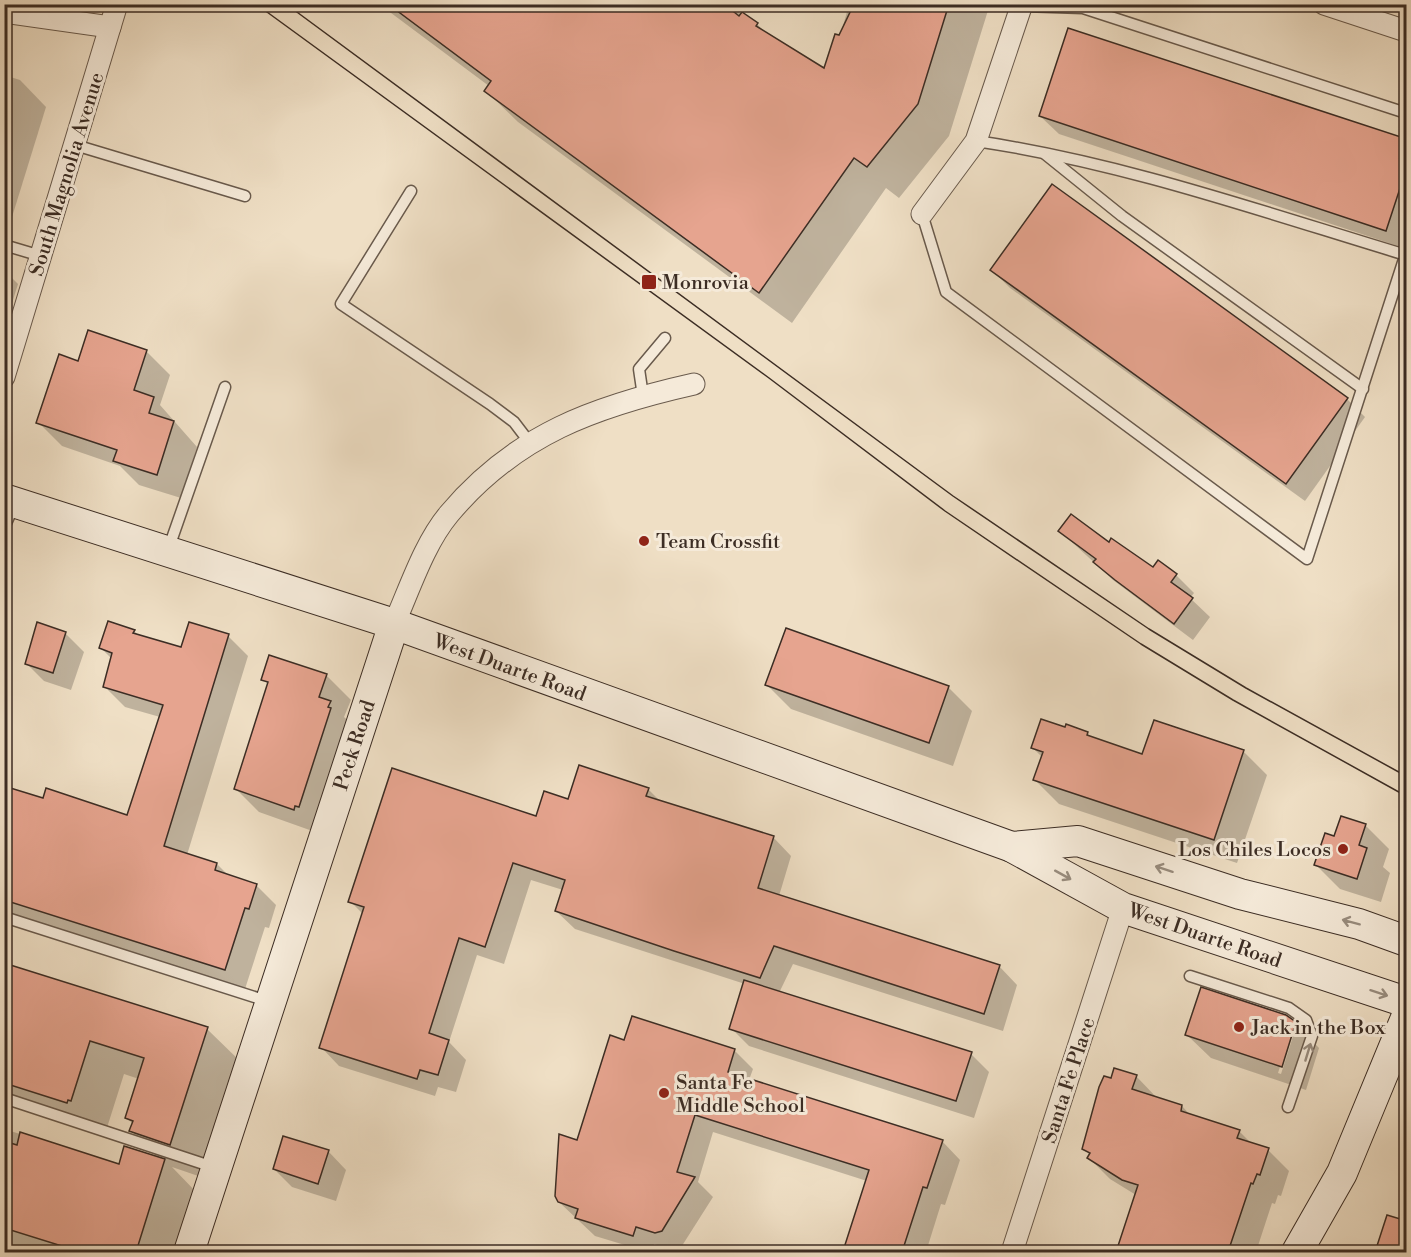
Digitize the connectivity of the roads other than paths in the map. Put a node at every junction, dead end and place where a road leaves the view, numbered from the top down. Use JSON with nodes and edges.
{"nodes":[{"id":1,"x":117,"y":4,"type":"edge"},
{"id":2,"x":1324,"y":4,"type":"edge"},
{"id":3,"x":1022,"y":5,"type":"edge"},
{"id":4,"x":4,"y":12,"type":"edge"},
{"id":5,"x":110,"y":27,"type":"junction"},
{"id":6,"x":1407,"y":31,"type":"edge"},
{"id":7,"x":1407,"y":113,"type":"edge"},
{"id":8,"x":976,"y":141,"type":"junction"},
{"id":9,"x":75,"y":145,"type":"junction"},
{"id":10,"x":1043,"y":152,"type":"junction"},
{"id":11,"x":411,"y":191,"type":"dead end"},
{"id":12,"x":245,"y":196,"type":"dead end"},
{"id":13,"x":922,"y":214,"type":"joint"},
{"id":14,"x":4,"y":245,"type":"edge"},
{"id":15,"x":1406,"y":254,"type":"edge"},
{"id":16,"x":41,"y":256,"type":"junction"},
{"id":17,"x":665,"y":338,"type":"dead end"},
{"id":18,"x":4,"y":377,"type":"edge"},
{"id":19,"x":694,"y":384,"type":"dead end"},
{"id":20,"x":225,"y":387,"type":"dead end"},
{"id":21,"x":1363,"y":389,"type":"junction"},
{"id":22,"x":643,"y":396,"type":"junction"},
{"id":23,"x":530,"y":443,"type":"junction"},
{"id":24,"x":8,"y":510,"type":"edge"},
{"id":25,"x":168,"y":551,"type":"junction"},
{"id":26,"x":394,"y":624,"type":"junction"},
{"id":27,"x":1012,"y":847,"type":"junction"},
{"id":28,"x":1123,"y":908,"type":"junction"},
{"id":29,"x":4,"y":917,"type":"edge"},
{"id":30,"x":1407,"y":941,"type":"edge"},
{"id":31,"x":1190,"y":976,"type":"dead end"},
{"id":32,"x":271,"y":1002,"type":"junction"},
{"id":33,"x":1407,"y":1002,"type":"edge"},
{"id":34,"x":1407,"y":1018,"type":"edge"},
{"id":35,"x":4,"y":1098,"type":"edge"},
{"id":36,"x":1288,"y":1107,"type":"dead end"},
{"id":37,"x":216,"y":1168,"type":"junction"},
{"id":38,"x":189,"y":1252,"type":"edge"},
{"id":39,"x":1012,"y":1252,"type":"edge"},
{"id":40,"x":1297,"y":1252,"type":"edge"}],
"edges":[{"from":1,"to":5,"type":"street","name":"South Magnolia Avenue"},
{"from":2,"to":6,"type":"street"},
{"from":3,"to":7,"type":"lane"},
{"from":3,"to":8,"type":"street"},
{"from":4,"to":5,"type":"street"},
{"from":5,"to":9,"type":"street","name":"South Magnolia Avenue"},
{"from":8,"to":10,"type":"lane"},
{"from":8,"to":13,"type":"street"},
{"from":9,"to":12,"type":"lane"},
{"from":9,"to":16,"type":"street","name":"South Magnolia Avenue"},
{"from":10,"to":15,"type":"lane"},
{"from":10,"to":21,"type":"lane"},
{"from":11,"to":23,"type":"lane"},
{"from":13,"to":21,"type":"lane"},
{"from":14,"to":16,"type":"lane"},
{"from":15,"to":21,"type":"lane"},
{"from":16,"to":18,"type":"street","name":"South Magnolia Avenue"},
{"from":17,"to":22,"type":"lane"},
{"from":19,"to":22,"type":"street","name":"Peck Road"},
{"from":20,"to":25,"type":"lane"},
{"from":22,"to":23,"type":"street","name":"Peck Road"},
{"from":23,"to":26,"type":"street","name":"Peck Road"},
{"from":24,"to":25,"type":"main road","name":"West Duarte Road"},
{"from":25,"to":26,"type":"main road","name":"West Duarte Road"},
{"from":26,"to":27,"type":"main road","name":"West Duarte Road"},
{"from":26,"to":32,"type":"main road","name":"Peck Road"},
{"from":27,"to":28,"type":"main road","name":"West Duarte Road","one_way":true},
{"from":30,"to":27,"type":"main road","name":"West Duarte Road","one_way":true},
{"from":28,"to":33,"type":"main road","name":"West Duarte Road","one_way":true},
{"from":28,"to":39,"type":"street","name":"Santa Fe Place"},
{"from":29,"to":32,"type":"lane"},
{"from":36,"to":31,"type":"lane","one_way":true},
{"from":32,"to":37,"type":"main road","name":"Peck Road"},
{"from":34,"to":40,"type":"main road"},
{"from":35,"to":37,"type":"lane"},
{"from":37,"to":38,"type":"main road","name":"Peck Road"}]}
